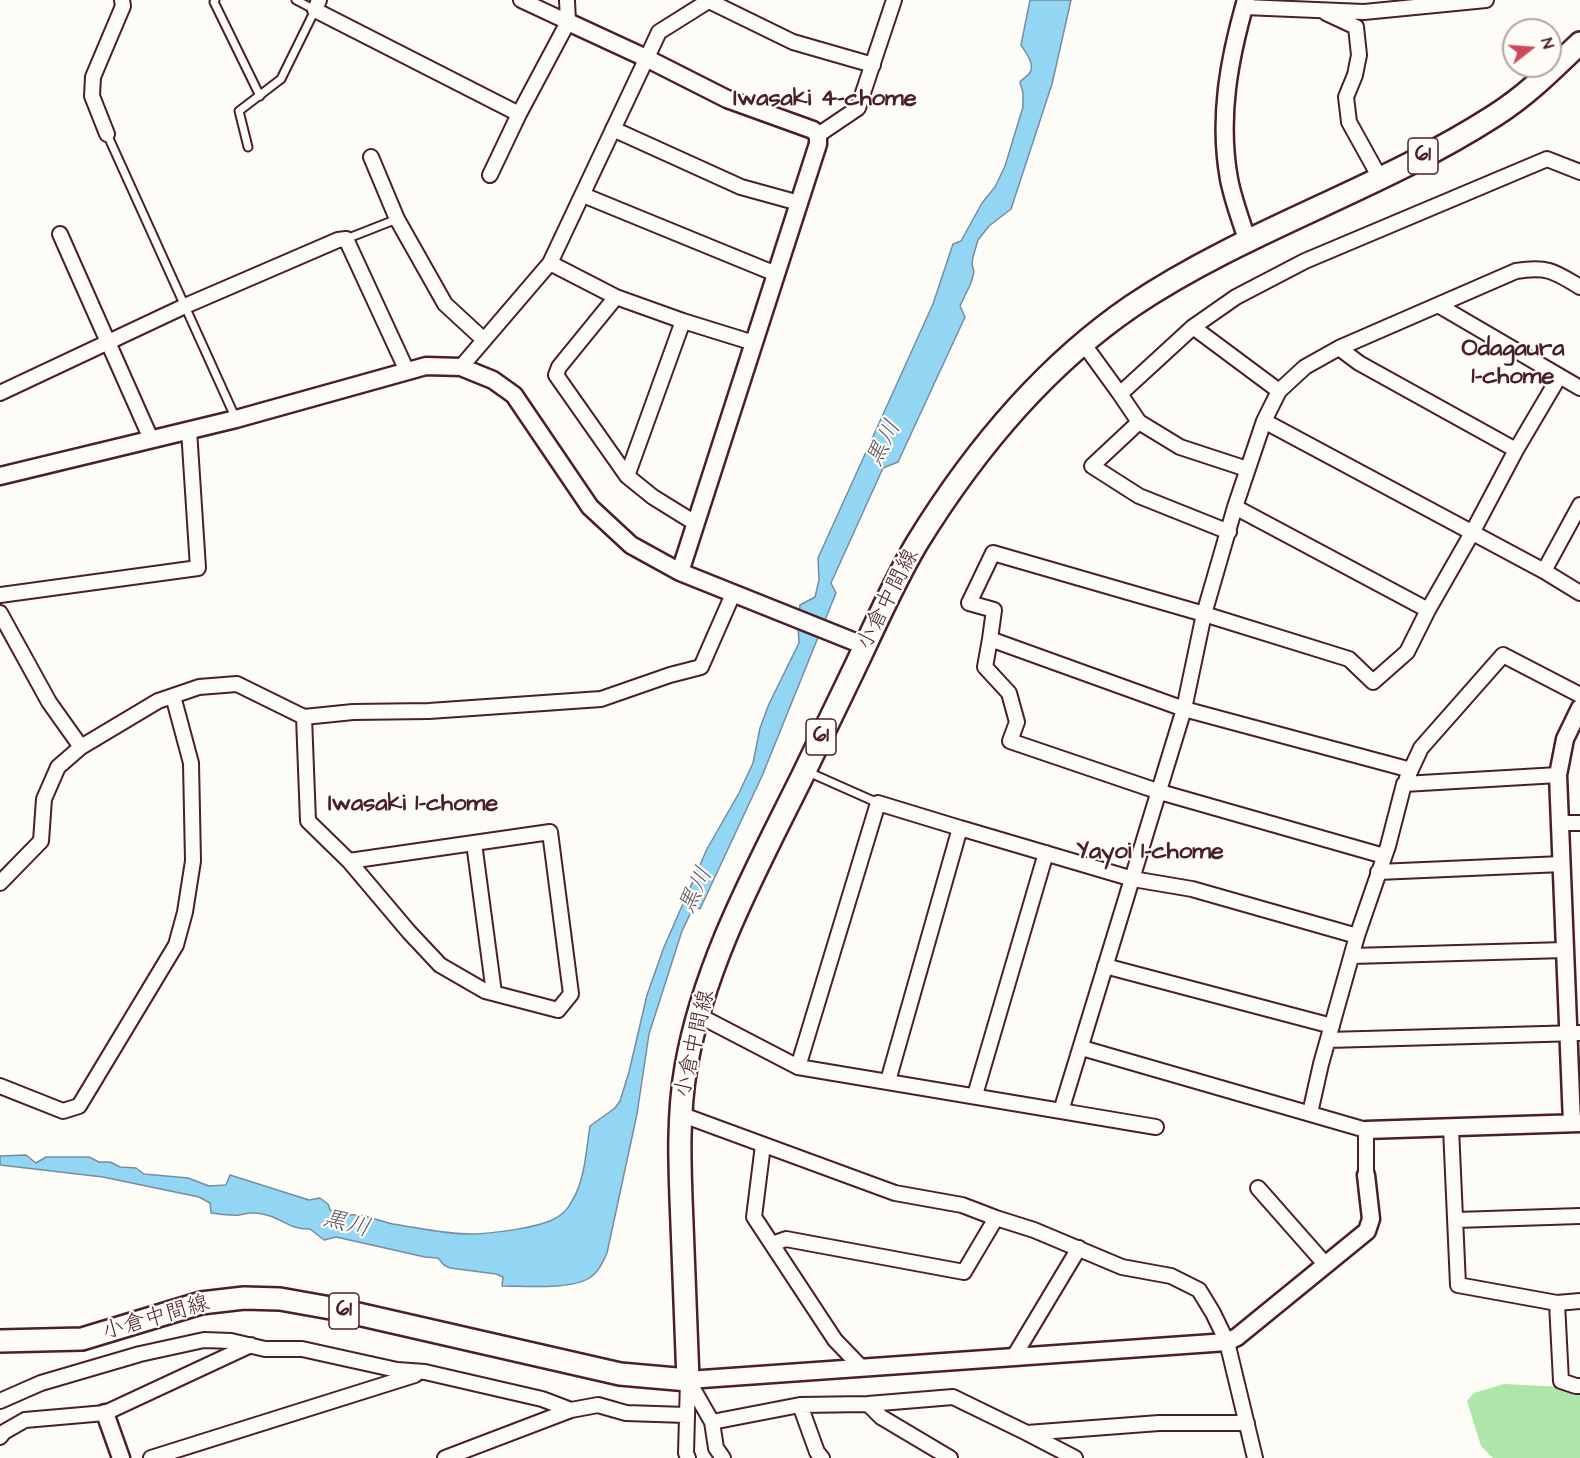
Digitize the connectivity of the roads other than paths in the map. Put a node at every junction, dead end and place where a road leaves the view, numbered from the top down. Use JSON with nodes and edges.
{"nodes":[{"id":1,"x":122,"y":0,"type":"edge"},
{"id":2,"x":215,"y":0,"type":"edge"},
{"id":3,"x":296,"y":0,"type":"edge"},
{"id":4,"x":522,"y":0,"type":"edge"},
{"id":5,"x":567,"y":0,"type":"edge"},
{"id":6,"x":894,"y":0,"type":"edge"},
{"id":7,"x":1486,"y":0,"type":"edge"},
{"id":8,"x":710,"y":1,"type":"edge"},
{"id":9,"x":1245,"y":3,"type":"edge"},
{"id":10,"x":317,"y":5,"type":"edge"},
{"id":11,"x":1322,"y":10,"type":"junction"},
{"id":12,"x":568,"y":22,"type":"junction"},
{"id":13,"x":1580,"y":43,"type":"edge"},
{"id":14,"x":646,"y":58,"type":"junction"},
{"id":15,"x":873,"y":65,"type":"junction"},
{"id":16,"x":260,"y":96,"type":"junction"},
{"id":17,"x":519,"y":114,"type":"junction"},
{"id":18,"x":613,"y":129,"type":"junction"},
{"id":19,"x":107,"y":134,"type":"joint"},
{"id":20,"x":819,"y":135,"type":"junction"},
{"id":21,"x":248,"y":147,"type":"dead end"},
{"id":22,"x":371,"y":157,"type":"dead end"},
{"id":23,"x":1580,"y":172,"type":"edge"},
{"id":24,"x":490,"y":176,"type":"dead end"},
{"id":25,"x":1380,"y":178,"type":"junction"},
{"id":26,"x":583,"y":195,"type":"junction"},
{"id":27,"x":799,"y":203,"type":"junction"},
{"id":28,"x":397,"y":219,"type":"junction"},
{"id":29,"x":60,"y":234,"type":"dead end"},
{"id":30,"x":346,"y":239,"type":"junction"},
{"id":31,"x":1248,"y":242,"type":"junction"},
{"id":32,"x":550,"y":263,"type":"junction"},
{"id":33,"x":776,"y":274,"type":"junction"},
{"id":34,"x":1580,"y":287,"type":"edge"},
{"id":35,"x":616,"y":297,"type":"junction"},
{"id":36,"x":1438,"y":305,"type":"junction"},
{"id":37,"x":184,"y":306,"type":"junction"},
{"id":38,"x":683,"y":321,"type":"junction"},
{"id":39,"x":1193,"y":327,"type":"junction"},
{"id":40,"x":484,"y":340,"type":"junction"},
{"id":41,"x":108,"y":342,"type":"junction"},
{"id":42,"x":754,"y":343,"type":"junction"},
{"id":43,"x":1083,"y":344,"type":"junction"},
{"id":44,"x":1339,"y":348,"type":"junction"},
{"id":45,"x":461,"y":367,"type":"junction"},
{"id":46,"x":407,"y":371,"type":"junction"},
{"id":47,"x":1559,"y":377,"type":"junction"},
{"id":48,"x":1580,"y":388,"type":"edge"},
{"id":49,"x":1279,"y":391,"type":"junction"},
{"id":50,"x":0,"y":393,"type":"edge"},
{"id":51,"x":1120,"y":394,"type":"junction"},
{"id":52,"x":236,"y":419,"type":"junction"},
{"id":53,"x":1264,"y":421,"type":"junction"},
{"id":54,"x":1139,"y":422,"type":"junction"},
{"id":55,"x":189,"y":430,"type":"junction"},
{"id":56,"x":151,"y":440,"type":"junction"},
{"id":57,"x":1516,"y":450,"type":"junction"},
{"id":58,"x":1247,"y":469,"type":"junction"},
{"id":59,"x":0,"y":476,"type":"edge"},
{"id":60,"x":627,"y":476,"type":"junction"},
{"id":61,"x":1580,"y":505,"type":"edge"},
{"id":62,"x":1235,"y":507,"type":"junction"},
{"id":63,"x":695,"y":523,"type":"junction"},
{"id":64,"x":1229,"y":532,"type":"junction"},
{"id":65,"x":1472,"y":533,"type":"junction"},
{"id":66,"x":1544,"y":571,"type":"junction"},
{"id":67,"x":680,"y":572,"type":"junction"},
{"id":68,"x":1580,"y":593,"type":"edge"},
{"id":69,"x":733,"y":594,"type":"junction"},
{"id":70,"x":0,"y":596,"type":"edge"},
{"id":71,"x":1428,"y":610,"type":"junction"},
{"id":72,"x":0,"y":612,"type":"edge"},
{"id":73,"x":1204,"y":614,"type":"junction"},
{"id":74,"x":990,"y":639,"type":"junction"},
{"id":75,"x":865,"y":646,"type":"junction"},
{"id":76,"x":1580,"y":695,"type":"edge"},
{"id":77,"x":173,"y":696,"type":"junction"},
{"id":78,"x":1580,"y":708,"type":"edge"},
{"id":79,"x":1184,"y":709,"type":"junction"},
{"id":80,"x":304,"y":717,"type":"junction"},
{"id":81,"x":81,"y":747,"type":"junction"},
{"id":82,"x":805,"y":770,"type":"junction"},
{"id":83,"x":1410,"y":770,"type":"junction"},
{"id":84,"x":1558,"y":775,"type":"junction"},
{"id":85,"x":1404,"y":784,"type":"junction"},
{"id":86,"x":1160,"y":792,"type":"junction"},
{"id":87,"x":878,"y":803,"type":"junction"},
{"id":88,"x":1561,"y":823,"type":"junction"},
{"id":89,"x":1580,"y":823,"type":"edge"},
{"id":90,"x":960,"y":828,"type":"junction"},
{"id":91,"x":474,"y":843,"type":"junction"},
{"id":92,"x":1046,"y":852,"type":"junction"},
{"id":93,"x":1384,"y":856,"type":"junction"},
{"id":94,"x":349,"y":861,"type":"junction"},
{"id":95,"x":1562,"y":864,"type":"junction"},
{"id":96,"x":1378,"y":872,"type":"junction"},
{"id":97,"x":1133,"y":879,"type":"junction"},
{"id":98,"x":0,"y":883,"type":"edge"},
{"id":99,"x":1358,"y":936,"type":"junction"},
{"id":100,"x":1565,"y":950,"type":"junction"},
{"id":101,"x":1352,"y":956,"type":"junction"},
{"id":102,"x":1105,"y":966,"type":"junction"},
{"id":103,"x":494,"y":993,"type":"junction"},
{"id":104,"x":698,"y":1015,"type":"junction"},
{"id":105,"x":1332,"y":1026,"type":"junction"},
{"id":106,"x":1574,"y":1033,"type":"edge"},
{"id":107,"x":1328,"y":1040,"type":"junction"},
{"id":108,"x":1082,"y":1048,"type":"junction"},
{"id":109,"x":798,"y":1067,"type":"junction"},
{"id":110,"x":888,"y":1082,"type":"junction"},
{"id":111,"x":0,"y":1086,"type":"edge"},
{"id":112,"x":975,"y":1095,"type":"junction"},
{"id":113,"x":1061,"y":1111,"type":"junction"},
{"id":114,"x":1310,"y":1113,"type":"junction"},
{"id":115,"x":681,"y":1114,"type":"junction"},
{"id":116,"x":1576,"y":1123,"type":"edge"},
{"id":117,"x":1156,"y":1127,"type":"dead end"},
{"id":118,"x":1451,"y":1128,"type":"junction"},
{"id":119,"x":1366,"y":1130,"type":"junction"},
{"id":120,"x":763,"y":1145,"type":"junction"},
{"id":121,"x":1366,"y":1175,"type":"joint"},
{"id":122,"x":1258,"y":1188,"type":"dead end"},
{"id":123,"x":1580,"y":1216,"type":"edge"},
{"id":124,"x":996,"y":1218,"type":"junction"},
{"id":125,"x":1456,"y":1220,"type":"junction"},
{"id":126,"x":772,"y":1244,"type":"junction"},
{"id":127,"x":1079,"y":1248,"type":"junction"},
{"id":128,"x":1325,"y":1263,"type":"junction"},
{"id":129,"x":1580,"y":1301,"type":"edge"},
{"id":130,"x":1557,"y":1302,"type":"junction"},
{"id":131,"x":0,"y":1341,"type":"edge"},
{"id":132,"x":1227,"y":1342,"type":"junction"},
{"id":133,"x":252,"y":1345,"type":"junction"},
{"id":134,"x":1013,"y":1358,"type":"junction"},
{"id":135,"x":861,"y":1368,"type":"junction"},
{"id":136,"x":425,"y":1372,"type":"junction"},
{"id":137,"x":688,"y":1380,"type":"junction"},
{"id":138,"x":1580,"y":1386,"type":"edge"},
{"id":139,"x":0,"y":1401,"type":"edge"},
{"id":140,"x":867,"y":1404,"type":"junction"},
{"id":141,"x":800,"y":1405,"type":"junction"},
{"id":142,"x":571,"y":1410,"type":"junction"},
{"id":143,"x":105,"y":1413,"type":"junction"},
{"id":144,"x":686,"y":1415,"type":"junction"},
{"id":145,"x":712,"y":1422,"type":"junction"},
{"id":146,"x":1247,"y":1423,"type":"junction"},
{"id":147,"x":1027,"y":1433,"type":"junction"},
{"id":148,"x":0,"y":1437,"type":"edge"},
{"id":149,"x":121,"y":1458,"type":"edge"},
{"id":150,"x":151,"y":1458,"type":"edge"},
{"id":151,"x":445,"y":1458,"type":"edge"},
{"id":152,"x":687,"y":1458,"type":"edge"},
{"id":153,"x":723,"y":1458,"type":"edge"},
{"id":154,"x":822,"y":1458,"type":"edge"},
{"id":155,"x":950,"y":1458,"type":"edge"},
{"id":156,"x":1075,"y":1458,"type":"edge"},
{"id":157,"x":1255,"y":1458,"type":"edge"}],
"edges":[{"from":1,"to":19,"type":"street"},
{"from":2,"to":16,"type":"lane"},
{"from":3,"to":10,"type":"lane"},
{"from":4,"to":12,"type":"street"},
{"from":5,"to":12,"type":"street"},
{"from":6,"to":15,"type":"street"},
{"from":7,"to":11,"type":"street"},
{"from":8,"to":14,"type":"street"},
{"from":8,"to":15,"type":"street"},
{"from":9,"to":11,"type":"street"},
{"from":9,"to":31,"type":"street"},
{"from":10,"to":16,"type":"lane"},
{"from":10,"to":17,"type":"street"},
{"from":11,"to":25,"type":"street"},
{"from":12,"to":14,"type":"street"},
{"from":12,"to":17,"type":"street"},
{"from":13,"to":25,"type":"main road","number":"61"},
{"from":14,"to":18,"type":"street"},
{"from":14,"to":20,"type":"street"},
{"from":15,"to":20,"type":"street"},
{"from":16,"to":21,"type":"lane"},
{"from":17,"to":24,"type":"street"},
{"from":18,"to":26,"type":"street"},
{"from":18,"to":27,"type":"street"},
{"from":19,"to":37,"type":"lane"},
{"from":20,"to":27,"type":"street"},
{"from":22,"to":28,"type":"street"},
{"from":23,"to":39,"type":"street"},
{"from":25,"to":31,"type":"main road","number":"61"},
{"from":26,"to":32,"type":"street"},
{"from":26,"to":33,"type":"street"},
{"from":27,"to":33,"type":"street"},
{"from":28,"to":30,"type":"lane"},
{"from":28,"to":40,"type":"street"},
{"from":29,"to":41,"type":"street"},
{"from":30,"to":37,"type":"street"},
{"from":30,"to":46,"type":"street"},
{"from":31,"to":43,"type":"main road","name":"小倉中間線","number":"61"},
{"from":32,"to":35,"type":"street"},
{"from":32,"to":40,"type":"street"},
{"from":33,"to":42,"type":"street"},
{"from":34,"to":36,"type":"street"},
{"from":35,"to":38,"type":"street"},
{"from":35,"to":60,"type":"street"},
{"from":36,"to":44,"type":"street"},
{"from":36,"to":47,"type":"street"},
{"from":37,"to":41,"type":"street"},
{"from":37,"to":52,"type":"lane"},
{"from":38,"to":42,"type":"street"},
{"from":38,"to":60,"type":"street"},
{"from":39,"to":49,"type":"street"},
{"from":39,"to":51,"type":"street"},
{"from":40,"to":45,"type":"street"},
{"from":41,"to":50,"type":"street"},
{"from":41,"to":56,"type":"street"},
{"from":42,"to":63,"type":"street"},
{"from":43,"to":51,"type":"street"},
{"from":43,"to":75,"type":"main road","name":"小倉中間線","number":"61"},
{"from":44,"to":49,"type":"street"},
{"from":44,"to":57,"type":"street"},
{"from":45,"to":46,"type":"street"},
{"from":45,"to":67,"type":"street"},
{"from":46,"to":52,"type":"street"},
{"from":47,"to":48,"type":"street"},
{"from":47,"to":57,"type":"street"},
{"from":49,"to":53,"type":"street"},
{"from":51,"to":54,"type":"street"},
{"from":52,"to":55,"type":"street"},
{"from":53,"to":58,"type":"street"},
{"from":53,"to":65,"type":"street"},
{"from":54,"to":58,"type":"street"},
{"from":54,"to":64,"type":"street"},
{"from":55,"to":56,"type":"street"},
{"from":55,"to":70,"type":"street"},
{"from":56,"to":59,"type":"street"},
{"from":57,"to":65,"type":"street"},
{"from":58,"to":62,"type":"street"},
{"from":60,"to":63,"type":"street"},
{"from":61,"to":66,"type":"street"},
{"from":62,"to":64,"type":"street"},
{"from":62,"to":71,"type":"street"},
{"from":63,"to":67,"type":"street"},
{"from":64,"to":73,"type":"street"},
{"from":65,"to":66,"type":"street"},
{"from":65,"to":71,"type":"street"},
{"from":66,"to":68,"type":"street"},
{"from":67,"to":69,"type":"street"},
{"from":69,"to":75,"type":"street"},
{"from":69,"to":80,"type":"street"},
{"from":71,"to":73,"type":"street"},
{"from":72,"to":81,"type":"street"},
{"from":73,"to":74,"type":"street"},
{"from":73,"to":79,"type":"street"},
{"from":74,"to":79,"type":"street"},
{"from":74,"to":86,"type":"street"},
{"from":75,"to":82,"type":"main road","name":"小倉中間線","number":"61"},
{"from":76,"to":83,"type":"street"},
{"from":77,"to":80,"type":"street"},
{"from":77,"to":81,"type":"street"},
{"from":77,"to":111,"type":"street"},
{"from":78,"to":84,"type":"street"},
{"from":79,"to":83,"type":"street"},
{"from":79,"to":86,"type":"street"},
{"from":80,"to":94,"type":"street"},
{"from":81,"to":98,"type":"street"},
{"from":82,"to":87,"type":"lane"},
{"from":82,"to":104,"type":"main road","name":"小倉中間線","number":"61"},
{"from":83,"to":85,"type":"street"},
{"from":84,"to":85,"type":"street"},
{"from":84,"to":88,"type":"street"},
{"from":85,"to":93,"type":"street"},
{"from":86,"to":93,"type":"street"},
{"from":86,"to":97,"type":"street"},
{"from":87,"to":90,"type":"street"},
{"from":87,"to":109,"type":"street"},
{"from":88,"to":89,"type":"street"},
{"from":88,"to":95,"type":"street"},
{"from":90,"to":92,"type":"street"},
{"from":90,"to":110,"type":"street"},
{"from":91,"to":94,"type":"street"},
{"from":91,"to":103,"type":"street"},
{"from":91,"to":103,"type":"street"},
{"from":92,"to":97,"type":"street"},
{"from":92,"to":112,"type":"street"},
{"from":93,"to":96,"type":"street"},
{"from":94,"to":103,"type":"street"},
{"from":95,"to":96,"type":"street"},
{"from":95,"to":100,"type":"street"},
{"from":96,"to":99,"type":"street"},
{"from":97,"to":99,"type":"street"},
{"from":97,"to":102,"type":"street"},
{"from":99,"to":101,"type":"street"},
{"from":100,"to":101,"type":"street"},
{"from":100,"to":106,"type":"street"},
{"from":101,"to":105,"type":"street"},
{"from":102,"to":105,"type":"street"},
{"from":102,"to":108,"type":"street"},
{"from":104,"to":109,"type":"street"},
{"from":104,"to":115,"type":"main road","name":"小倉中間線","number":"61"},
{"from":105,"to":107,"type":"street"},
{"from":106,"to":107,"type":"street"},
{"from":106,"to":116,"type":"street"},
{"from":107,"to":114,"type":"street"},
{"from":108,"to":113,"type":"street"},
{"from":108,"to":114,"type":"street"},
{"from":109,"to":110,"type":"street"},
{"from":110,"to":112,"type":"street"},
{"from":112,"to":113,"type":"street"},
{"from":113,"to":117,"type":"street"},
{"from":114,"to":119,"type":"street"},
{"from":115,"to":120,"type":"street"},
{"from":115,"to":137,"type":"main road","name":"小倉中間線","number":"61"},
{"from":116,"to":118,"type":"street"},
{"from":118,"to":119,"type":"street"},
{"from":118,"to":125,"type":"street"},
{"from":119,"to":121,"type":"street"},
{"from":120,"to":124,"type":"street"},
{"from":120,"to":126,"type":"street"},
{"from":121,"to":128,"type":"street"},
{"from":122,"to":128,"type":"street"},
{"from":123,"to":125,"type":"street"},
{"from":124,"to":126,"type":"street"},
{"from":124,"to":127,"type":"street"},
{"from":125,"to":130,"type":"street"},
{"from":126,"to":135,"type":"street"},
{"from":127,"to":132,"type":"street"},
{"from":127,"to":134,"type":"street"},
{"from":128,"to":132,"type":"street"},
{"from":129,"to":130,"type":"street"},
{"from":130,"to":138,"type":"street"},
{"from":131,"to":137,"type":"main road","name":"小倉中間線","number":"61"},
{"from":132,"to":134,"type":"street"},
{"from":132,"to":146,"type":"street"},
{"from":133,"to":136,"type":"street"},
{"from":133,"to":139,"type":"street"},
{"from":133,"to":143,"type":"street"},
{"from":134,"to":135,"type":"street"},
{"from":135,"to":137,"type":"street"},
{"from":136,"to":142,"type":"street"},
{"from":136,"to":150,"type":"street"},
{"from":137,"to":144,"type":"street"},
{"from":137,"to":145,"type":"street"},
{"from":140,"to":141,"type":"street"},
{"from":140,"to":147,"type":"street"},
{"from":140,"to":155,"type":"street"},
{"from":141,"to":145,"type":"street"},
{"from":141,"to":154,"type":"street"},
{"from":142,"to":144,"type":"street"},
{"from":142,"to":151,"type":"street"},
{"from":143,"to":148,"type":"street"},
{"from":143,"to":149,"type":"street"},
{"from":144,"to":152,"type":"street"},
{"from":145,"to":153,"type":"street"},
{"from":146,"to":147,"type":"street"},
{"from":146,"to":157,"type":"street"},
{"from":147,"to":156,"type":"street"}]}
